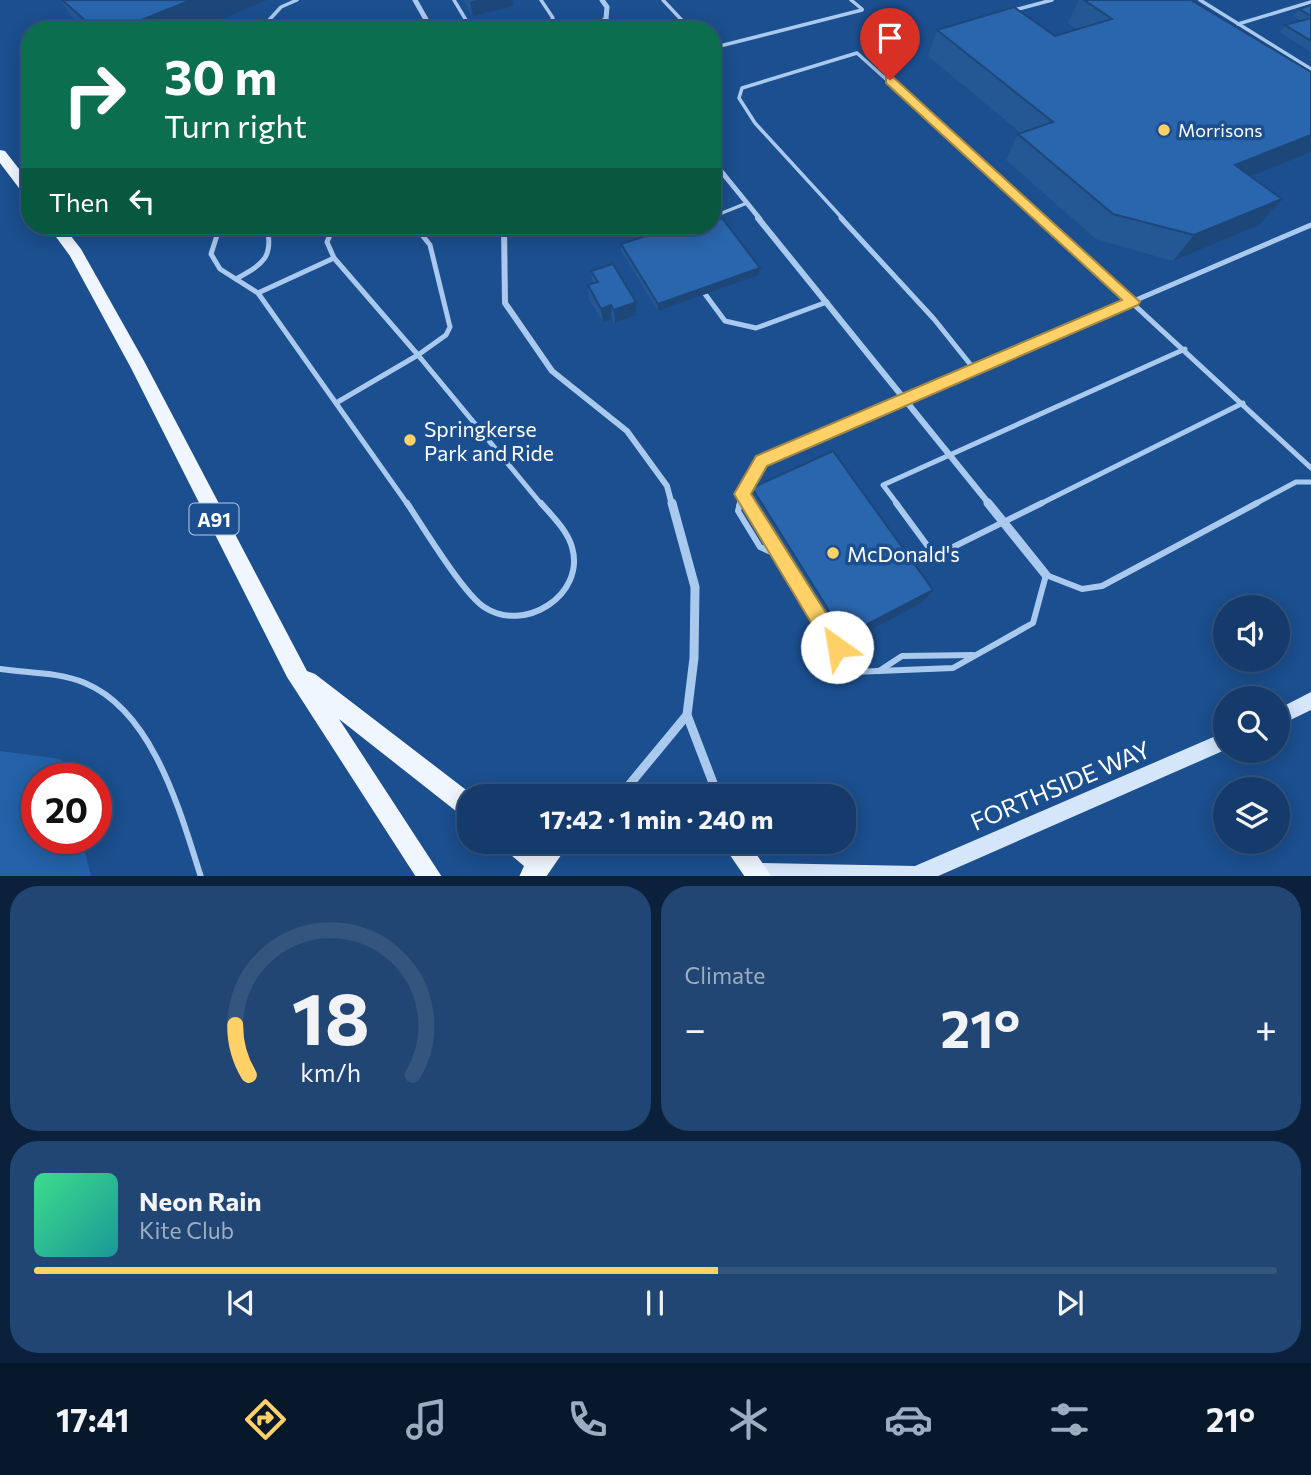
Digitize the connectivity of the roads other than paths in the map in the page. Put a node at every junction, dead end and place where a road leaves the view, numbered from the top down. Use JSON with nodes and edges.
{"nodes":[{"id":1,"x":297,"y":0,"type":"edge"},
{"id":2,"x":415,"y":0,"type":"edge"},
{"id":3,"x":454,"y":0,"type":"edge"},
{"id":4,"x":541,"y":0,"type":"edge"},
{"id":5,"x":601,"y":0,"type":"edge"},
{"id":6,"x":663,"y":0,"type":"edge"},
{"id":7,"x":851,"y":0,"type":"edge"},
{"id":8,"x":1052,"y":0,"type":"edge"},
{"id":9,"x":1200,"y":0,"type":"edge"},
{"id":10,"x":1311,"y":2,"type":"edge"},
{"id":11,"x":1004,"y":13,"type":"edge"},
{"id":12,"x":607,"y":19,"type":"joint"},
{"id":13,"x":268,"y":21,"type":"edge"},
{"id":14,"x":427,"y":21,"type":"edge"},
{"id":15,"x":467,"y":21,"type":"edge"},
{"id":16,"x":551,"y":21,"type":"edge"},
{"id":17,"x":604,"y":21,"type":"edge"},
{"id":18,"x":683,"y":21,"type":"edge"},
{"id":19,"x":1238,"y":24,"type":"junction"},
{"id":20,"x":721,"y":46,"type":"edge"},
{"id":21,"x":1311,"y":69,"type":"edge"},
{"id":22,"x":0,"y":154,"type":"edge"},
{"id":23,"x":721,"y":171,"type":"edge"},
{"id":24,"x":21,"y":181,"type":"edge"},
{"id":25,"x":747,"y":203,"type":"junction"},
{"id":26,"x":721,"y":213,"type":"edge"},
{"id":27,"x":1311,"y":225,"type":"edge"},
{"id":28,"x":62,"y":235,"type":"edge"},
{"id":29,"x":217,"y":235,"type":"edge"},
{"id":30,"x":269,"y":235,"type":"edge"},
{"id":31,"x":330,"y":235,"type":"edge"},
{"id":32,"x":422,"y":235,"type":"edge"},
{"id":33,"x":504,"y":235,"type":"edge"},
{"id":34,"x":334,"y":258,"type":"junction"},
{"id":35,"x":236,"y":279,"type":"junction"},
{"id":36,"x":258,"y":293,"type":"junction"},
{"id":37,"x":705,"y":294,"type":"edge"},
{"id":38,"x":827,"y":302,"type":"junction"},
{"id":39,"x":1133,"y":302,"type":"junction"},
{"id":40,"x":1185,"y":349,"type":"junction"},
{"id":41,"x":418,"y":355,"type":"junction"},
{"id":42,"x":974,"y":369,"type":"junction"},
{"id":43,"x":905,"y":399,"type":"junction"},
{"id":44,"x":336,"y":403,"type":"junction"},
{"id":45,"x":1243,"y":403,"type":"junction"},
{"id":46,"x":949,"y":454,"type":"junction"},
{"id":47,"x":1311,"y":468,"type":"edge"},
{"id":48,"x":1311,"y":482,"type":"edge"},
{"id":49,"x":742,"y":494,"type":"junction"},
{"id":50,"x":755,"y":514,"type":"edge"},
{"id":51,"x":1004,"y":523,"type":"junction"},
{"id":52,"x":775,"y":547,"type":"edge"},
{"id":53,"x":782,"y":557,"type":"junction"},
{"id":54,"x":789,"y":569,"type":"edge"},
{"id":55,"x":1046,"y":575,"type":"junction"},
{"id":56,"x":830,"y":636,"type":"edge"},
{"id":57,"x":976,"y":655,"type":"junction"},
{"id":58,"x":0,"y":669,"type":"edge"},
{"id":59,"x":294,"y":670,"type":"junction"},
{"id":60,"x":877,"y":672,"type":"junction"},
{"id":61,"x":1311,"y":701,"type":"edge"},
{"id":62,"x":1290,"y":712,"type":"edge"},
{"id":63,"x":687,"y":715,"type":"junction"},
{"id":64,"x":1213,"y":746,"type":"edge"},
{"id":65,"x":630,"y":784,"type":"edge"},
{"id":66,"x":713,"y":784,"type":"edge"},
{"id":67,"x":457,"y":798,"type":"edge"},
{"id":68,"x":522,"y":854,"type":"edge"},
{"id":69,"x":548,"y":854,"type":"edge"},
{"id":70,"x":743,"y":854,"type":"edge"},
{"id":71,"x":535,"y":870,"type":"edge"},
{"id":72,"x":759,"y":875,"type":"edge"},
{"id":73,"x":201,"y":876,"type":"edge"},
{"id":74,"x":429,"y":876,"type":"edge"},
{"id":75,"x":913,"y":876,"type":"edge"}],
"edges":[{"from":1,"to":13,"type":"lane"},
{"from":2,"to":14,"type":"street"},
{"from":3,"to":15,"type":"lane"},
{"from":4,"to":16,"type":"lane"},
{"from":5,"to":12,"type":"street"},
{"from":6,"to":18,"type":"lane"},
{"from":7,"to":20,"type":"lane"},
{"from":8,"to":11,"type":"lane"},
{"from":9,"to":19,"type":"lane"},
{"from":10,"to":19,"type":"lane"},
{"from":12,"to":17,"type":"street"},
{"from":19,"to":21,"type":"lane"},
{"from":22,"to":24,"type":"main road"},
{"from":23,"to":25,"type":"street"},
{"from":25,"to":26,"type":"lane"},
{"from":25,"to":38,"type":"street"},
{"from":27,"to":39,"type":"lane"},
{"from":28,"to":59,"type":"main road","number":"A91"},
{"from":29,"to":35,"type":"lane"},
{"from":30,"to":35,"type":"lane"},
{"from":31,"to":34,"type":"lane"},
{"from":32,"to":41,"type":"lane"},
{"from":33,"to":63,"type":"street"},
{"from":34,"to":36,"type":"lane"},
{"from":34,"to":41,"type":"lane"},
{"from":35,"to":36,"type":"lane"},
{"from":36,"to":44,"type":"lane"},
{"from":37,"to":38,"type":"lane"},
{"from":38,"to":43,"type":"street"},
{"from":39,"to":40,"type":"lane"},
{"from":39,"to":42,"type":"lane"},
{"from":39,"to":42,"type":"lane"},
{"from":40,"to":45,"type":"lane"},
{"from":40,"to":46,"type":"lane"},
{"from":41,"to":44,"type":"lane"},
{"from":41,"to":44,"type":"lane"},
{"from":42,"to":43,"type":"lane"},
{"from":43,"to":46,"type":"street"},
{"from":43,"to":49,"type":"lane"},
{"from":45,"to":47,"type":"lane"},
{"from":45,"to":51,"type":"lane"},
{"from":46,"to":51,"type":"street"},
{"from":46,"to":51,"type":"lane"},
{"from":48,"to":55,"type":"lane"},
{"from":49,"to":50,"type":"lane"},
{"from":49,"to":53,"type":"lane"},
{"from":51,"to":55,"type":"street"},
{"from":52,"to":53,"type":"lane"},
{"from":53,"to":54,"type":"lane"},
{"from":55,"to":57,"type":"lane"},
{"from":56,"to":60,"type":"lane"},
{"from":57,"to":60,"type":"lane"},
{"from":57,"to":60,"type":"lane"},
{"from":58,"to":73,"type":"lane"},
{"from":59,"to":67,"type":"main road","number":"A91"},
{"from":59,"to":74,"type":"main road","number":"A91"},
{"from":61,"to":62,"type":"street"},
{"from":63,"to":65,"type":"street"},
{"from":63,"to":66,"type":"street"},
{"from":64,"to":75,"type":"street","name":"FORTHSIDE WAY"},
{"from":68,"to":71,"type":"main road"},
{"from":69,"to":71,"type":"main road"},
{"from":70,"to":72,"type":"main road"},
{"from":72,"to":75,"type":"street","name":"FORTHSIDE WAY"}]}
